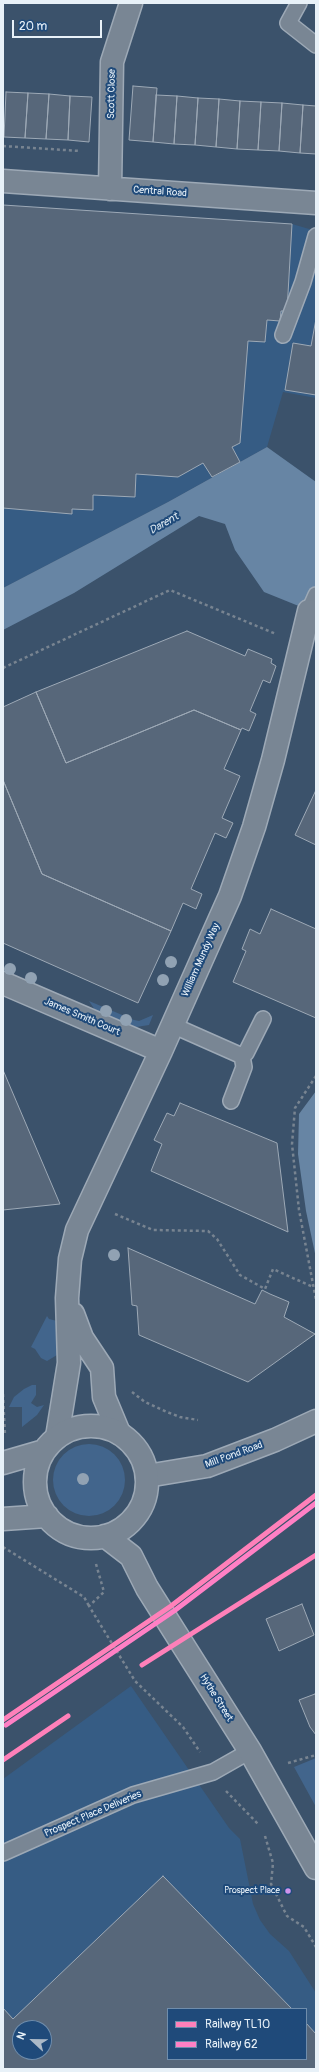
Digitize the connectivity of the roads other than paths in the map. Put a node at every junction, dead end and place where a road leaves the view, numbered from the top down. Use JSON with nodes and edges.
{"nodes":[{"id":1,"x":131,"y":3,"type":"edge"},
{"id":2,"x":299,"y":3,"type":"edge"},
{"id":3,"x":316,"y":45,"type":"edge"},
{"id":4,"x":3,"y":182,"type":"edge"},
{"id":5,"x":110,"y":189,"type":"junction"},
{"id":6,"x":316,"y":203,"type":"edge"},
{"id":7,"x":316,"y":236,"type":"edge"},
{"id":8,"x":284,"y":335,"type":"dead end"},
{"id":9,"x":312,"y":603,"type":"edge"},
{"id":10,"x":3,"y":983,"type":"edge"},
{"id":11,"x":263,"y":1019,"type":"dead end"},
{"id":12,"x":172,"y":1025,"type":"junction"},
{"id":13,"x":161,"y":1050,"type":"junction"},
{"id":14,"x":242,"y":1056,"type":"junction"},
{"id":15,"x":231,"y":1101,"type":"dead end"},
{"id":16,"x":67,"y":1298,"type":"junction"},
{"id":17,"x":316,"y":1421,"type":"edge"},
{"id":18,"x":119,"y":1433,"type":"junction"},
{"id":19,"x":51,"y":1444,"type":"junction"},
{"id":20,"x":3,"y":1463,"type":"edge"},
{"id":21,"x":147,"y":1476,"type":"junction"},
{"id":22,"x":47,"y":1516,"type":"junction"},
{"id":23,"x":3,"y":1519,"type":"edge"},
{"id":24,"x":97,"y":1537,"type":"junction"},
{"id":25,"x":250,"y":1751,"type":"junction"},
{"id":26,"x":3,"y":1853,"type":"edge"},
{"id":27,"x":316,"y":1868,"type":"edge"}],
"edges":[{"from":1,"to":5,"type":"street","name":"Scott Close"},
{"from":2,"to":3,"type":"lane"},
{"from":4,"to":5,"type":"street","name":"Central Road"},
{"from":5,"to":6,"type":"street","name":"Central Road"},
{"from":7,"to":8,"type":"lane"},
{"from":9,"to":12,"type":"street","name":"William Mundy Way"},
{"from":10,"to":13,"type":"street","name":"James Smith Court"},
{"from":11,"to":14,"type":"lane"},
{"from":12,"to":13,"type":"street","name":"William Mundy Way"},
{"from":12,"to":14,"type":"lane"},
{"from":13,"to":16,"type":"street","name":"William Mundy Way"},
{"from":14,"to":15,"type":"lane"},
{"from":16,"to":18,"type":"street","name":"William Mundy Way"},
{"from":16,"to":19,"type":"street","name":"William Mundy Way"},
{"from":17,"to":21,"type":"street","name":"Mill Pond Road"},
{"from":18,"to":19,"type":"street"},
{"from":18,"to":21,"type":"street"},
{"from":19,"to":20,"type":"street"},
{"from":19,"to":22,"type":"street"},
{"from":21,"to":24,"type":"street"},
{"from":22,"to":23,"type":"street"},
{"from":22,"to":24,"type":"street"},
{"from":24,"to":25,"type":"street","name":"Hythe Street"},
{"from":25,"to":26,"type":"lane","name":"Prospect Place Deliveries"},
{"from":25,"to":27,"type":"street","name":"Hythe Street"}]}
